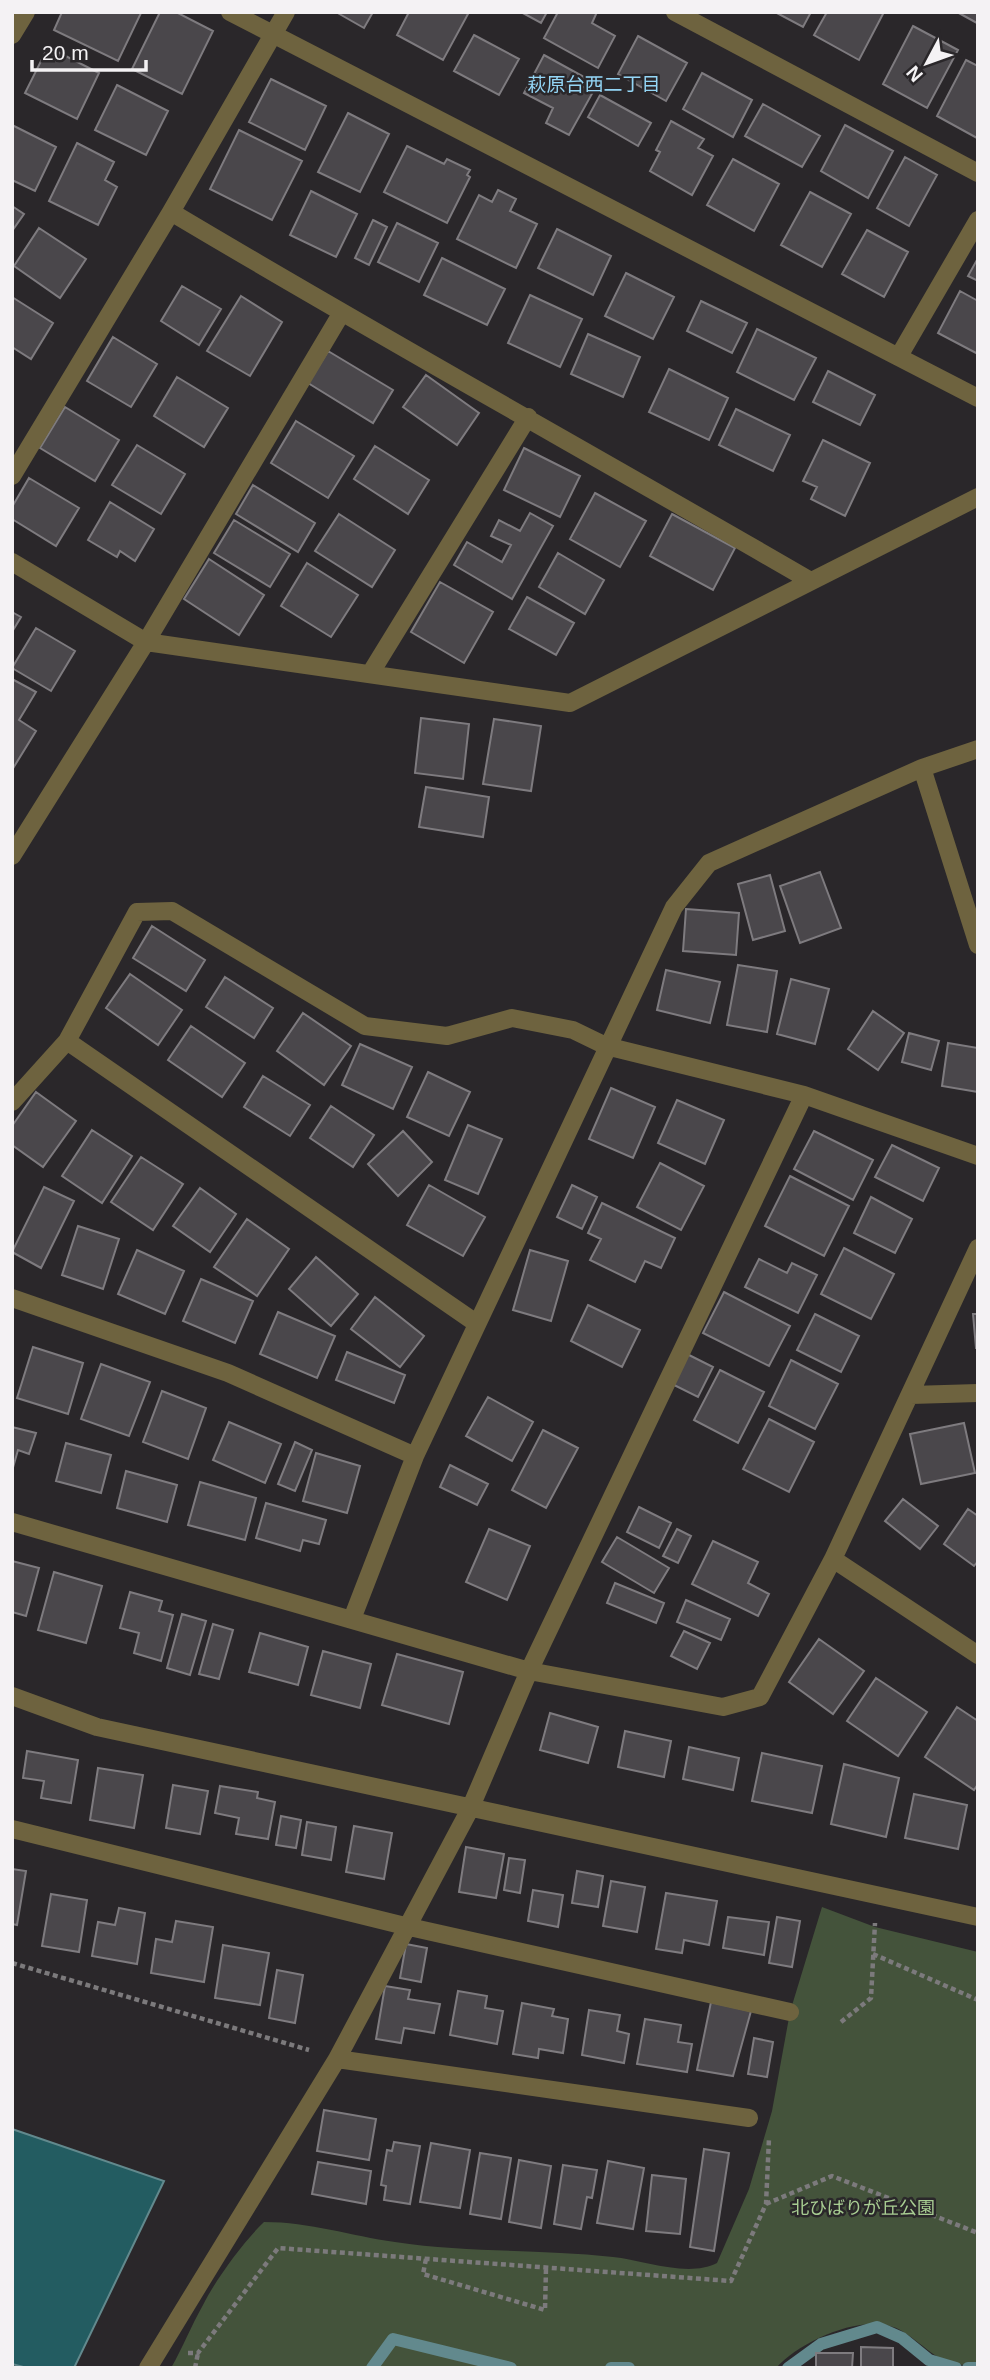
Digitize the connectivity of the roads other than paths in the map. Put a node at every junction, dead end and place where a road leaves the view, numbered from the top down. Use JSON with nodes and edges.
{"nodes":[{"id":1,"x":26,"y":12,"type":"edge"},
{"id":2,"x":230,"y":12,"type":"edge"},
{"id":3,"x":286,"y":12,"type":"edge"},
{"id":4,"x":675,"y":12,"type":"edge"},
{"id":5,"x":12,"y":35,"type":"edge"},
{"id":6,"x":272,"y":35,"type":"junction"},
{"id":7,"x":978,"y":173,"type":"edge"},
{"id":8,"x":171,"y":212,"type":"junction"},
{"id":9,"x":978,"y":220,"type":"edge"},
{"id":10,"x":341,"y":314,"type":"junction"},
{"id":11,"x":899,"y":356,"type":"junction"},
{"id":12,"x":978,"y":398,"type":"edge"},
{"id":13,"x":528,"y":417,"type":"junction"},
{"id":14,"x":12,"y":476,"type":"edge"},
{"id":15,"x":978,"y":497,"type":"edge"},
{"id":16,"x":12,"y":562,"type":"edge"},
{"id":17,"x":809,"y":580,"type":"junction"},
{"id":18,"x":146,"y":642,"type":"junction"},
{"id":19,"x":370,"y":674,"type":"junction"},
{"id":20,"x":978,"y":749,"type":"edge"},
{"id":21,"x":922,"y":768,"type":"junction"},
{"id":22,"x":12,"y":856,"type":"edge"},
{"id":23,"x":978,"y":946,"type":"edge"},
{"id":24,"x":66,"y":1041,"type":"junction"},
{"id":25,"x":606,"y":1046,"type":"junction"},
{"id":26,"x":804,"y":1095,"type":"junction"},
{"id":27,"x":12,"y":1102,"type":"edge"},
{"id":28,"x":978,"y":1156,"type":"edge"},
{"id":29,"x":978,"y":1248,"type":"edge"},
{"id":30,"x":12,"y":1298,"type":"edge"},
{"id":31,"x":476,"y":1323,"type":"junction"},
{"id":32,"x":978,"y":1393,"type":"edge"},
{"id":33,"x":911,"y":1395,"type":"junction"},
{"id":34,"x":415,"y":1456,"type":"junction"},
{"id":35,"x":12,"y":1522,"type":"edge"},
{"id":36,"x":833,"y":1559,"type":"junction"},
{"id":37,"x":352,"y":1619,"type":"junction"},
{"id":38,"x":978,"y":1655,"type":"edge"},
{"id":39,"x":529,"y":1671,"type":"junction"},
{"id":40,"x":12,"y":1696,"type":"edge"},
{"id":41,"x":470,"y":1810,"type":"junction"},
{"id":42,"x":12,"y":1829,"type":"edge"},
{"id":43,"x":978,"y":1917,"type":"edge"},
{"id":44,"x":405,"y":1926,"type":"junction"},
{"id":45,"x":790,"y":2012,"type":"dead end"},
{"id":46,"x":337,"y":2059,"type":"junction"},
{"id":47,"x":749,"y":2118,"type":"dead end"},
{"id":48,"x":152,"y":2359,"type":"edge"}],
"edges":[{"from":1,"to":5,"type":"street"},
{"from":2,"to":6,"type":"street"},
{"from":3,"to":6,"type":"street"},
{"from":4,"to":7,"type":"street"},
{"from":6,"to":8,"type":"street"},
{"from":6,"to":11,"type":"street"},
{"from":8,"to":10,"type":"street"},
{"from":8,"to":14,"type":"street"},
{"from":9,"to":11,"type":"street"},
{"from":10,"to":13,"type":"street"},
{"from":10,"to":18,"type":"street"},
{"from":11,"to":12,"type":"street"},
{"from":13,"to":17,"type":"street"},
{"from":13,"to":19,"type":"street"},
{"from":15,"to":17,"type":"street"},
{"from":16,"to":18,"type":"street"},
{"from":17,"to":19,"type":"street"},
{"from":18,"to":19,"type":"street"},
{"from":18,"to":22,"type":"street"},
{"from":20,"to":21,"type":"street"},
{"from":21,"to":23,"type":"street"},
{"from":21,"to":25,"type":"street"},
{"from":24,"to":25,"type":"street"},
{"from":24,"to":27,"type":"street"},
{"from":24,"to":31,"type":"street"},
{"from":25,"to":26,"type":"street"},
{"from":25,"to":31,"type":"street"},
{"from":26,"to":28,"type":"street"},
{"from":26,"to":39,"type":"street"},
{"from":29,"to":33,"type":"street"},
{"from":30,"to":34,"type":"street"},
{"from":31,"to":34,"type":"street"},
{"from":32,"to":33,"type":"street"},
{"from":33,"to":36,"type":"street"},
{"from":34,"to":37,"type":"street"},
{"from":35,"to":37,"type":"street"},
{"from":36,"to":38,"type":"street"},
{"from":36,"to":39,"type":"street"},
{"from":37,"to":39,"type":"street"},
{"from":39,"to":41,"type":"street"},
{"from":40,"to":41,"type":"street"},
{"from":41,"to":43,"type":"street"},
{"from":41,"to":44,"type":"street"},
{"from":42,"to":44,"type":"street"},
{"from":44,"to":45,"type":"street"},
{"from":44,"to":46,"type":"street"},
{"from":46,"to":47,"type":"street"},
{"from":46,"to":48,"type":"street"}]}
